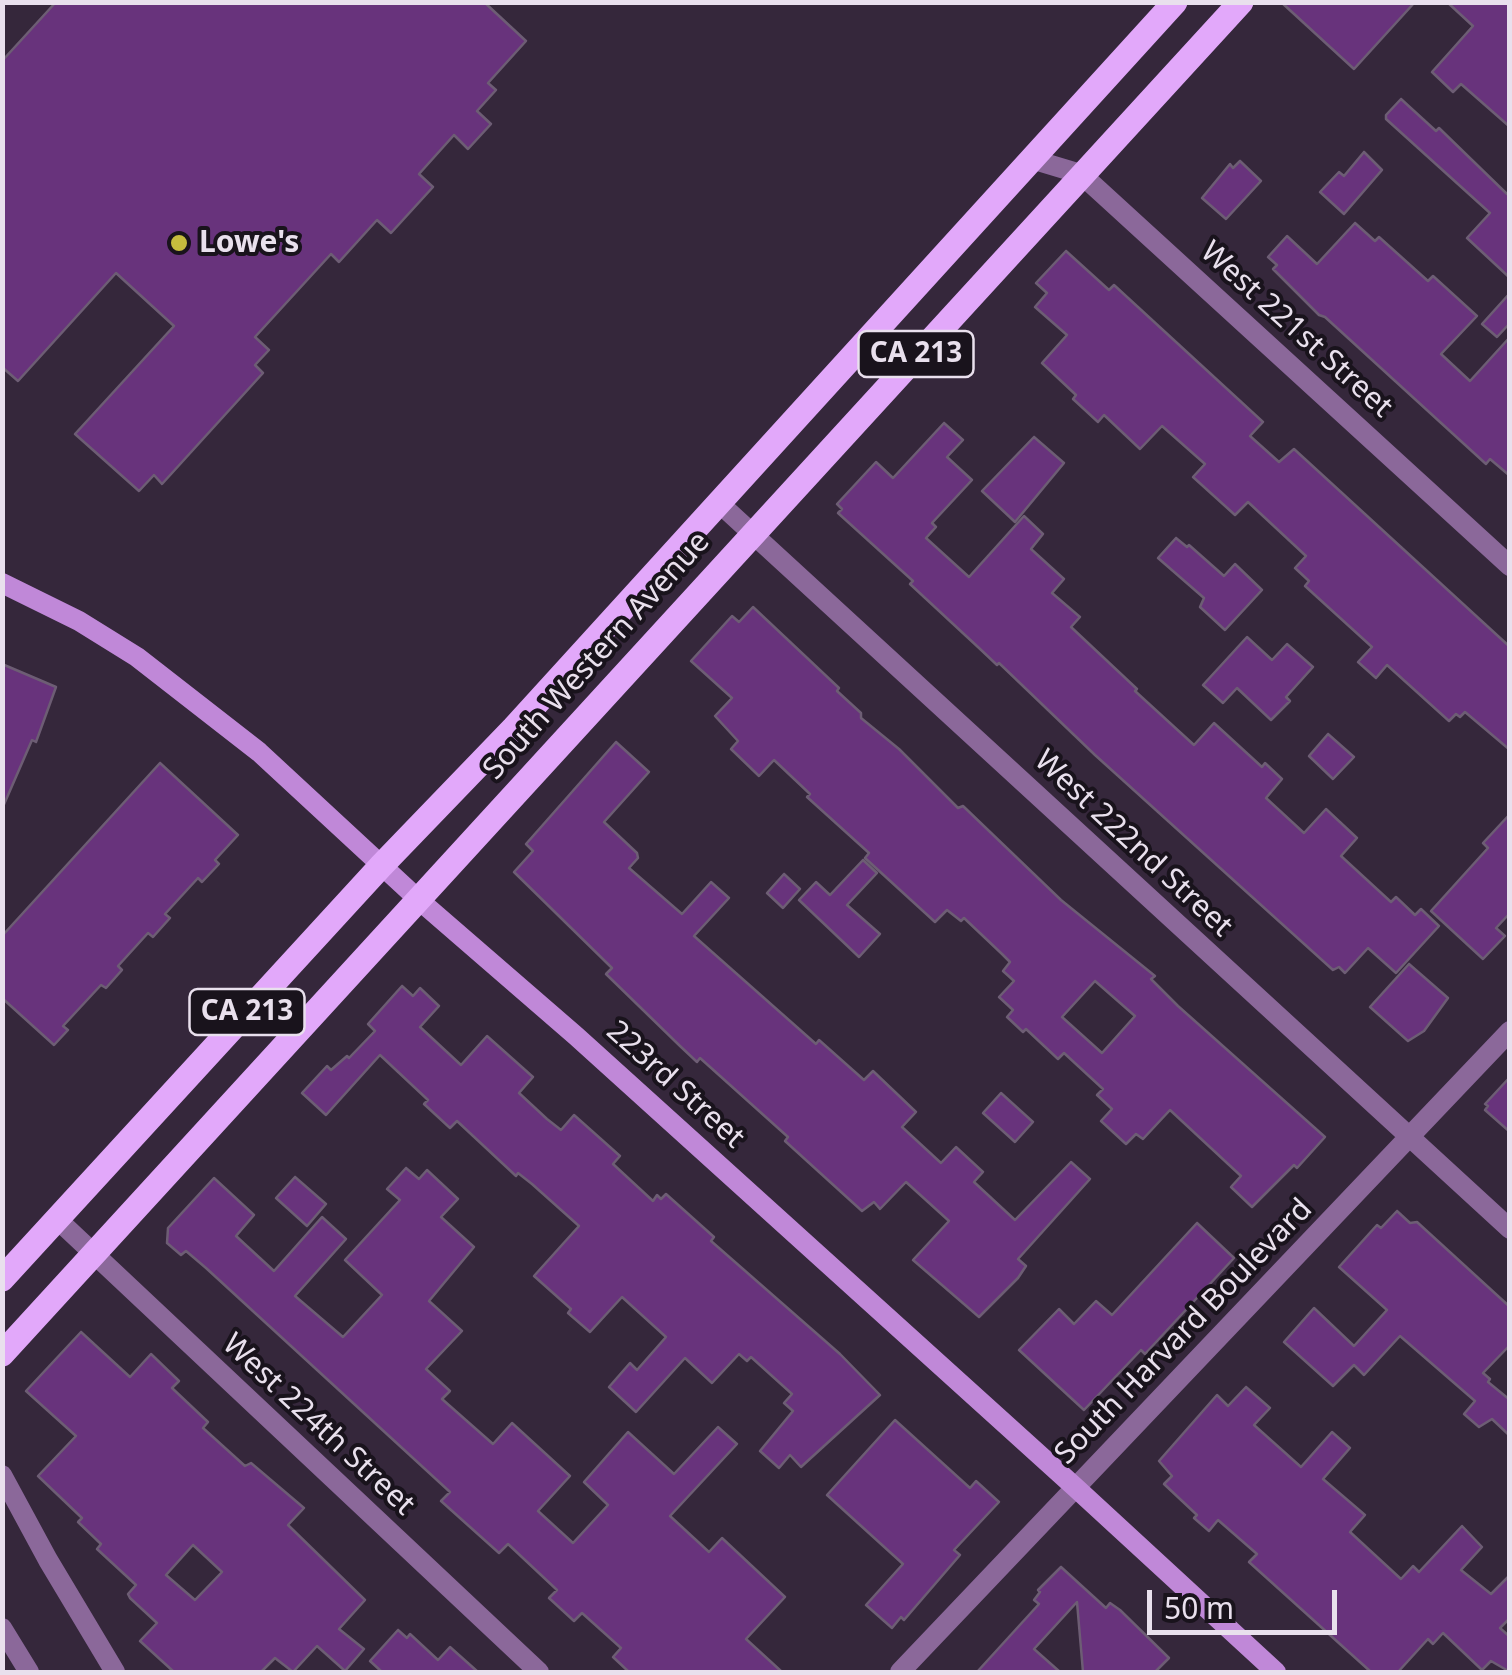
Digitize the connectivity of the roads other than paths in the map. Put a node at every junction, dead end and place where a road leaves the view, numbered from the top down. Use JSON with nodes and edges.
{"nodes":[{"id":1,"x":1175,"y":2,"type":"edge"},
{"id":2,"x":1240,"y":2,"type":"edge"},
{"id":3,"x":1030,"y":159,"type":"junction"},
{"id":4,"x":1081,"y":174,"type":"junction"},
{"id":5,"x":718,"y":502,"type":"junction"},
{"id":6,"x":751,"y":534,"type":"junction"},
{"id":7,"x":1510,"y":566,"type":"edge"},
{"id":8,"x":2,"y":582,"type":"edge"},
{"id":9,"x":380,"y":866,"type":"junction"},
{"id":10,"x":418,"y":900,"type":"junction"},
{"id":11,"x":1510,"y":1031,"type":"edge"},
{"id":12,"x":1410,"y":1138,"type":"junction"},
{"id":13,"x":57,"y":1219,"type":"junction"},
{"id":14,"x":1510,"y":1229,"type":"edge"},
{"id":15,"x":93,"y":1255,"type":"junction"},
{"id":16,"x":2,"y":1280,"type":"edge"},
{"id":17,"x":2,"y":1354,"type":"edge"},
{"id":18,"x":2,"y":1475,"type":"edge"},
{"id":19,"x":1076,"y":1488,"type":"junction"},
{"id":20,"x":2,"y":1628,"type":"edge"},
{"id":21,"x":29,"y":1672,"type":"edge"},
{"id":22,"x":115,"y":1672,"type":"edge"},
{"id":23,"x":539,"y":1672,"type":"edge"},
{"id":24,"x":900,"y":1672,"type":"edge"},
{"id":25,"x":1276,"y":1672,"type":"edge"}],
"edges":[{"from":1,"to":3,"type":"main road","name":"South Western Avenue","number":"CA 213"},
{"from":2,"to":4,"type":"main road","name":"South Western Avenue","number":"CA 213"},
{"from":3,"to":4,"type":"street","name":"West 221st Street"},
{"from":3,"to":5,"type":"main road","name":"South Western Avenue","number":"CA 213"},
{"from":4,"to":6,"type":"main road","name":"South Western Avenue","number":"CA 213"},
{"from":4,"to":7,"type":"street","name":"West 221st Street"},
{"from":5,"to":6,"type":"street","name":"West 222nd Street"},
{"from":5,"to":9,"type":"main road","name":"South Western Avenue","number":"CA 213"},
{"from":6,"to":10,"type":"main road","name":"South Western Avenue","number":"CA 213"},
{"from":6,"to":12,"type":"street","name":"West 222nd Street"},
{"from":8,"to":9,"type":"main road","name":"223rd Street"},
{"from":9,"to":10,"type":"main road","name":"223rd Street"},
{"from":9,"to":13,"type":"main road","name":"South Western Avenue","number":"CA 213"},
{"from":10,"to":15,"type":"main road","name":"South Western Avenue","number":"CA 213"},
{"from":10,"to":19,"type":"main road","name":"223rd Street"},
{"from":11,"to":12,"type":"street","name":"South Harvard Boulevard"},
{"from":12,"to":14,"type":"street","name":"West 222nd Street"},
{"from":12,"to":19,"type":"street","name":"South Harvard Boulevard"},
{"from":13,"to":15,"type":"street","name":"West 224th Street"},
{"from":13,"to":16,"type":"main road","name":"South Western Avenue","number":"CA 213"},
{"from":15,"to":17,"type":"main road","name":"South Western Avenue","number":"CA 213"},
{"from":15,"to":23,"type":"street","name":"West 224th Street"},
{"from":18,"to":22,"type":"street"},
{"from":19,"to":24,"type":"street","name":"South Harvard Boulevard"},
{"from":19,"to":25,"type":"main road","name":"223rd Street"},
{"from":20,"to":21,"type":"street"}]}
